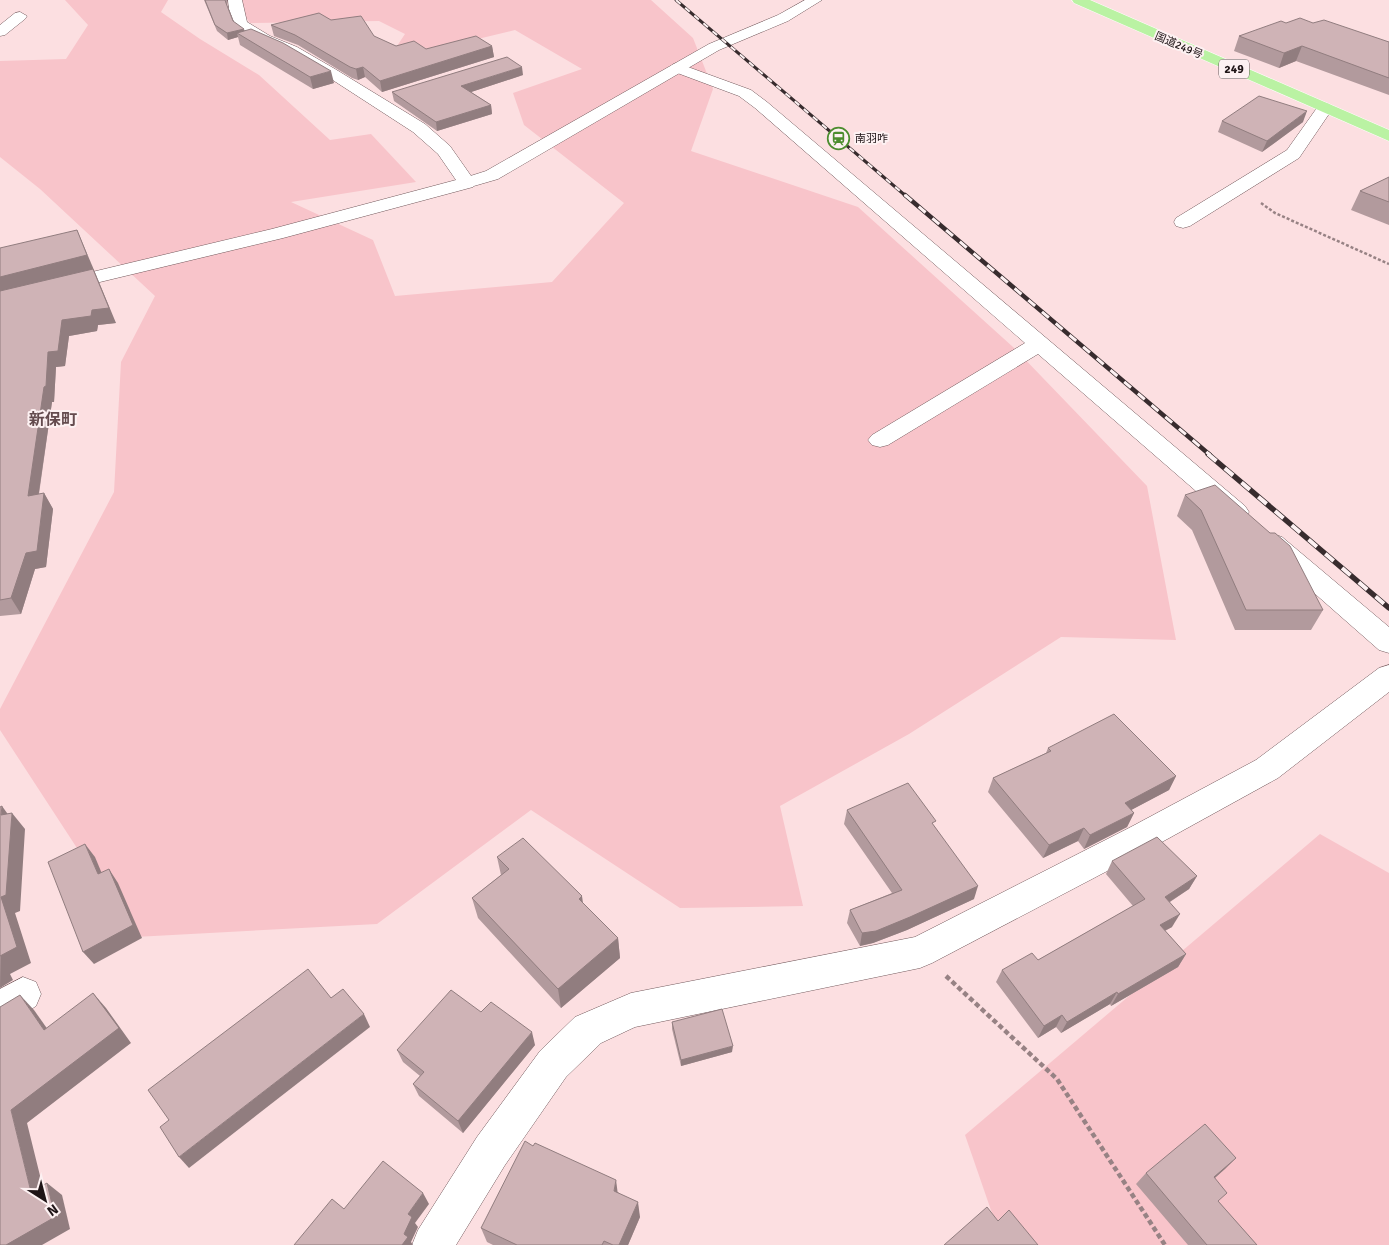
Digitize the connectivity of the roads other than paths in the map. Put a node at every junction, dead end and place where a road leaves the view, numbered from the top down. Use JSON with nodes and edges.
{"nodes":[{"id":1,"x":235,"y":0,"type":"edge"},
{"id":2,"x":815,"y":0,"type":"edge"},
{"id":3,"x":1079,"y":0,"type":"edge"},
{"id":4,"x":20,"y":16,"type":"dead end"},
{"id":5,"x":0,"y":32,"type":"edge"},
{"id":6,"x":677,"y":68,"type":"junction"},
{"id":7,"x":394,"y":94,"type":"edge"},
{"id":8,"x":376,"y":100,"type":"junction"},
{"id":9,"x":1325,"y":108,"type":"junction"},
{"id":10,"x":1389,"y":136,"type":"edge"},
{"id":11,"x":467,"y":183,"type":"junction"},
{"id":12,"x":1183,"y":222,"type":"dead end"},
{"id":13,"x":0,"y":300,"type":"edge"},
{"id":14,"x":1040,"y":343,"type":"junction"},
{"id":15,"x":880,"y":440,"type":"dead end"},
{"id":16,"x":1389,"y":644,"type":"edge"},
{"id":17,"x":1389,"y":676,"type":"edge"},
{"id":18,"x":433,"y":1245,"type":"edge"}],
"edges":[{"from":1,"to":8,"type":"street"},
{"from":2,"to":6,"type":"street"},
{"from":3,"to":9,"type":"highway","name":"国道249号","number":"249"},
{"from":4,"to":5,"type":"street"},
{"from":6,"to":11,"type":"street"},
{"from":6,"to":14,"type":"street"},
{"from":7,"to":8,"type":"street"},
{"from":8,"to":11,"type":"street"},
{"from":9,"to":10,"type":"highway","name":"国道249号","number":"249"},
{"from":9,"to":12,"type":"street"},
{"from":11,"to":13,"type":"street"},
{"from":14,"to":15,"type":"street"},
{"from":14,"to":16,"type":"street"},
{"from":17,"to":18,"type":"street"}]}
